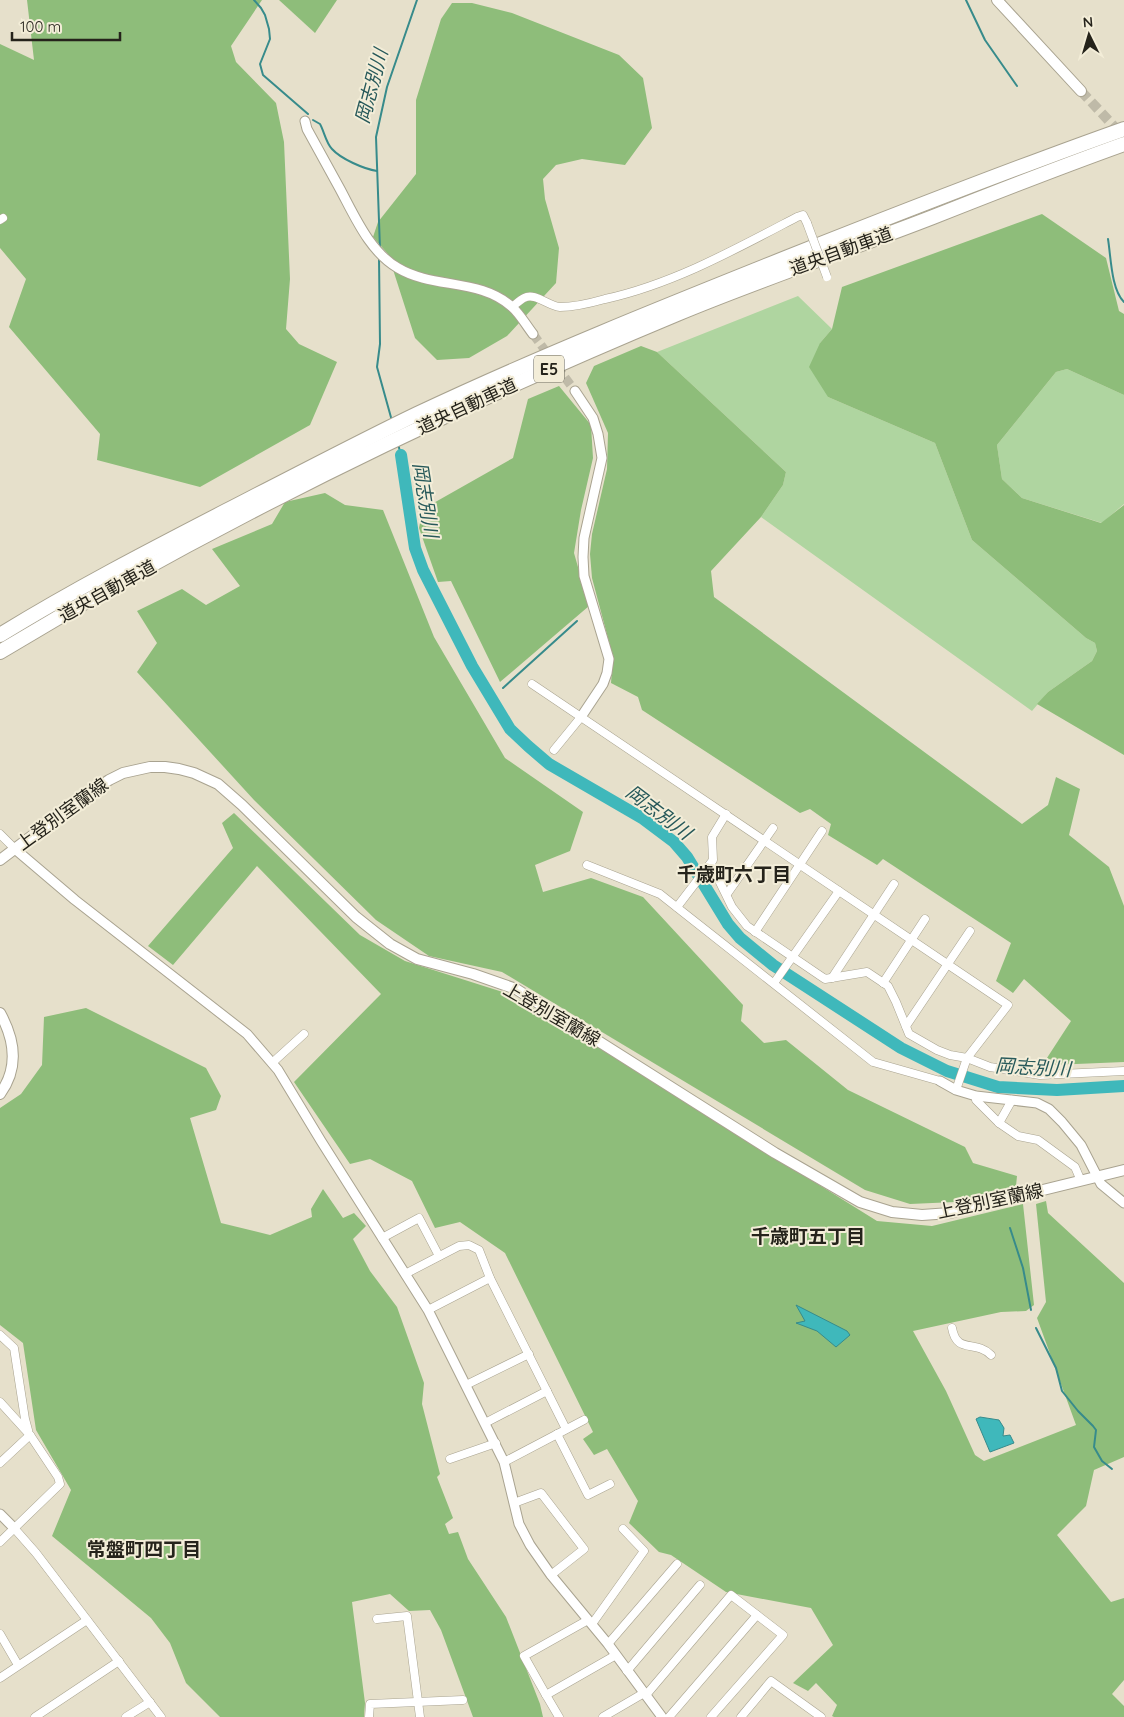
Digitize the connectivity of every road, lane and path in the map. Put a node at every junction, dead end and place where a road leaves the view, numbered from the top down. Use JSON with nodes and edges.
{"nodes":[{"id":1,"x":997,"y":0,"type":"edge"},
{"id":2,"x":1081,"y":91,"type":"tunnel mouth"},
{"id":3,"x":305,"y":121,"type":"dead end"},
{"id":4,"x":1124,"y":129,"type":"edge"},
{"id":5,"x":1124,"y":144,"type":"edge"},
{"id":6,"x":827,"y":277,"type":"dead end"},
{"id":7,"x":512,"y":307,"type":"junction"},
{"id":8,"x":533,"y":334,"type":"tunnel mouth"},
{"id":9,"x":575,"y":391,"type":"tunnel mouth"},
{"id":10,"x":0,"y":634,"type":"edge"},
{"id":11,"x":0,"y":652,"type":"edge"},
{"id":12,"x":532,"y":684,"type":"dead end"},
{"id":13,"x":581,"y":718,"type":"junction"},
{"id":14,"x":554,"y":750,"type":"dead end"},
{"id":15,"x":726,"y":814,"type":"junction"},
{"id":16,"x":773,"y":828,"type":"dead end"},
{"id":17,"x":822,"y":831,"type":"dead end"},
{"id":18,"x":0,"y":834,"type":"edge"},
{"id":19,"x":764,"y":840,"type":"junction"},
{"id":20,"x":15,"y":848,"type":"junction"},
{"id":21,"x":0,"y":860,"type":"edge"},
{"id":22,"x":800,"y":864,"type":"junction"},
{"id":23,"x":587,"y":865,"type":"dead end"},
{"id":24,"x":710,"y":866,"type":"junction"},
{"id":25,"x":894,"y":884,"type":"dead end"},
{"id":26,"x":839,"y":891,"type":"junction"},
{"id":27,"x":727,"y":894,"type":"junction"},
{"id":28,"x":677,"y":906,"type":"junction"},
{"id":29,"x":875,"y":915,"type":"junction"},
{"id":30,"x":926,"y":919,"type":"dead end"},
{"id":31,"x":970,"y":931,"type":"dead end"},
{"id":32,"x":755,"y":932,"type":"junction"},
{"id":33,"x":912,"y":941,"type":"junction"},
{"id":34,"x":792,"y":956,"type":"junction"},
{"id":35,"x":947,"y":964,"type":"junction"},
{"id":36,"x":832,"y":978,"type":"junction"},
{"id":37,"x":776,"y":980,"type":"junction"},
{"id":38,"x":883,"y":983,"type":"junction"},
{"id":39,"x":0,"y":1013,"type":"edge"},
{"id":40,"x":906,"y":1026,"type":"junction"},
{"id":41,"x":304,"y":1034,"type":"dead end"},
{"id":42,"x":966,"y":1060,"type":"junction"},
{"id":43,"x":272,"y":1063,"type":"junction"},
{"id":44,"x":1124,"y":1071,"type":"edge"},
{"id":45,"x":940,"y":1081,"type":"joint"},
{"id":46,"x":956,"y":1090,"type":"junction"},
{"id":47,"x":0,"y":1094,"type":"edge"},
{"id":48,"x":976,"y":1096,"type":"junction"},
{"id":49,"x":1012,"y":1100,"type":"junction"},
{"id":50,"x":999,"y":1123,"type":"junction"},
{"id":51,"x":1124,"y":1170,"type":"edge"},
{"id":52,"x":1097,"y":1177,"type":"junction"},
{"id":53,"x":1081,"y":1181,"type":"junction"},
{"id":54,"x":1124,"y":1203,"type":"edge"},
{"id":55,"x":382,"y":1238,"type":"junction"},
{"id":56,"x":439,"y":1256,"type":"junction"},
{"id":57,"x":404,"y":1274,"type":"junction"},
{"id":58,"x":490,"y":1278,"type":"junction"},
{"id":59,"x":428,"y":1310,"type":"junction"},
{"id":60,"x":952,"y":1328,"type":"dead end"},
{"id":61,"x":0,"y":1335,"type":"edge"},
{"id":62,"x":529,"y":1354,"type":"junction"},
{"id":63,"x":991,"y":1355,"type":"dead end"},
{"id":64,"x":466,"y":1385,"type":"junction"},
{"id":65,"x":547,"y":1391,"type":"junction"},
{"id":66,"x":0,"y":1402,"type":"edge"},
{"id":67,"x":584,"y":1420,"type":"dead end"},
{"id":68,"x":486,"y":1423,"type":"junction"},
{"id":69,"x":566,"y":1429,"type":"junction"},
{"id":70,"x":557,"y":1434,"type":"junction"},
{"id":71,"x":30,"y":1435,"type":"junction"},
{"id":72,"x":496,"y":1443,"type":"junction"},
{"id":73,"x":450,"y":1459,"type":"dead end"},
{"id":74,"x":504,"y":1462,"type":"junction"},
{"id":75,"x":0,"y":1463,"type":"edge"},
{"id":76,"x":610,"y":1484,"type":"dead end"},
{"id":77,"x":514,"y":1503,"type":"junction"},
{"id":78,"x":0,"y":1514,"type":"edge"},
{"id":79,"x":14,"y":1528,"type":"junction"},
{"id":80,"x":623,"y":1529,"type":"dead end"},
{"id":81,"x":0,"y":1542,"type":"edge"},
{"id":82,"x":676,"y":1564,"type":"dead end"},
{"id":83,"x":552,"y":1575,"type":"junction"},
{"id":84,"x":700,"y":1584,"type":"dead end"},
{"id":85,"x":757,"y":1615,"type":"junction"},
{"id":86,"x":377,"y":1619,"type":"dead end"},
{"id":87,"x":87,"y":1620,"type":"junction"},
{"id":88,"x":590,"y":1622,"type":"junction"},
{"id":89,"x":0,"y":1634,"type":"edge"},
{"id":90,"x":608,"y":1644,"type":"junction"},
{"id":91,"x":616,"y":1655,"type":"junction"},
{"id":92,"x":119,"y":1661,"type":"junction"},
{"id":93,"x":18,"y":1665,"type":"junction"},
{"id":94,"x":627,"y":1671,"type":"junction"},
{"id":95,"x":0,"y":1678,"type":"edge"},
{"id":96,"x":546,"y":1694,"type":"junction"},
{"id":97,"x":645,"y":1694,"type":"junction"},
{"id":98,"x":462,"y":1700,"type":"dead end"},
{"id":99,"x":150,"y":1702,"type":"junction"},
{"id":100,"x":418,"y":1702,"type":"junction"},
{"id":101,"x":35,"y":1717,"type":"edge"},
{"id":102,"x":126,"y":1717,"type":"edge"},
{"id":103,"x":161,"y":1717,"type":"edge"},
{"id":104,"x":369,"y":1717,"type":"edge"},
{"id":105,"x":420,"y":1717,"type":"edge"},
{"id":106,"x":559,"y":1717,"type":"edge"},
{"id":107,"x":603,"y":1717,"type":"edge"},
{"id":108,"x":662,"y":1717,"type":"edge"},
{"id":109,"x":669,"y":1717,"type":"edge"},
{"id":110,"x":711,"y":1717,"type":"edge"},
{"id":111,"x":741,"y":1717,"type":"edge"},
{"id":112,"x":821,"y":1717,"type":"edge"}],
"edges":[{"from":1,"to":2,"type":"main road"},
{"from":3,"to":7,"type":"street"},
{"from":4,"to":10,"type":"highway","name":"道央自動車道","number":"E5"},
{"from":5,"to":11,"type":"highway","name":"道央自動車道","number":"E5"},
{"from":6,"to":7,"type":"street","bridge":true},
{"from":7,"to":8,"type":"street"},
{"from":9,"to":13,"type":"street"},
{"from":12,"to":13,"type":"street"},
{"from":13,"to":14,"type":"street"},
{"from":13,"to":15,"type":"street"},
{"from":15,"to":19,"type":"street"},
{"from":15,"to":24,"type":"street"},
{"from":16,"to":19,"type":"street"},
{"from":17,"to":22,"type":"street"},
{"from":18,"to":20,"type":"street"},
{"from":19,"to":22,"type":"street"},
{"from":19,"to":27,"type":"street"},
{"from":20,"to":21,"type":"main road","name":"上登別室蘭線"},
{"from":20,"to":43,"type":"street"},
{"from":20,"to":53,"type":"main road","name":"上登別室蘭線"},
{"from":22,"to":26,"type":"street"},
{"from":22,"to":32,"type":"street"},
{"from":23,"to":28,"type":"street"},
{"from":24,"to":27,"type":"street"},
{"from":24,"to":28,"type":"street"},
{"from":25,"to":29,"type":"street"},
{"from":26,"to":29,"type":"street"},
{"from":26,"to":34,"type":"street"},
{"from":27,"to":32,"type":"street"},
{"from":28,"to":37,"type":"street"},
{"from":29,"to":33,"type":"street"},
{"from":29,"to":36,"type":"street"},
{"from":30,"to":33,"type":"street"},
{"from":31,"to":35,"type":"street"},
{"from":32,"to":34,"type":"street"},
{"from":33,"to":35,"type":"street"},
{"from":33,"to":38,"type":"street"},
{"from":34,"to":36,"type":"street"},
{"from":34,"to":37,"type":"street"},
{"from":35,"to":40,"type":"street"},
{"from":35,"to":42,"type":"street"},
{"from":36,"to":38,"type":"street"},
{"from":37,"to":45,"type":"street"},
{"from":38,"to":40,"type":"street"},
{"from":39,"to":47,"type":"main road"},
{"from":40,"to":42,"type":"street"},
{"from":41,"to":43,"type":"street"},
{"from":42,"to":44,"type":"street"},
{"from":42,"to":46,"type":"street"},
{"from":43,"to":55,"type":"street"},
{"from":45,"to":46,"type":"street"},
{"from":46,"to":48,"type":"street"},
{"from":48,"to":49,"type":"street"},
{"from":48,"to":50,"type":"street"},
{"from":49,"to":50,"type":"street"},
{"from":49,"to":52,"type":"street"},
{"from":50,"to":53,"type":"street"},
{"from":51,"to":52,"type":"main road","name":"上登別室蘭線"},
{"from":52,"to":53,"type":"main road","name":"上登別室蘭線"},
{"from":52,"to":54,"type":"street"},
{"from":55,"to":56,"type":"street"},
{"from":55,"to":57,"type":"street"},
{"from":56,"to":57,"type":"street"},
{"from":56,"to":58,"type":"street"},
{"from":57,"to":59,"type":"street"},
{"from":58,"to":59,"type":"street"},
{"from":58,"to":62,"type":"street"},
{"from":59,"to":64,"type":"street"},
{"from":60,"to":63,"type":"street"},
{"from":61,"to":71,"type":"street"},
{"from":62,"to":64,"type":"street"},
{"from":62,"to":65,"type":"street"},
{"from":64,"to":68,"type":"street"},
{"from":65,"to":68,"type":"street"},
{"from":65,"to":69,"type":"street"},
{"from":66,"to":71,"type":"street"},
{"from":67,"to":69,"type":"street"},
{"from":68,"to":72,"type":"street"},
{"from":69,"to":70,"type":"street"},
{"from":70,"to":74,"type":"street"},
{"from":70,"to":76,"type":"street"},
{"from":71,"to":75,"type":"street"},
{"from":71,"to":79,"type":"street"},
{"from":72,"to":73,"type":"street"},
{"from":72,"to":74,"type":"street"},
{"from":74,"to":77,"type":"street"},
{"from":77,"to":83,"type":"street"},
{"from":77,"to":83,"type":"street"},
{"from":78,"to":79,"type":"street"},
{"from":79,"to":81,"type":"street"},
{"from":79,"to":87,"type":"street"},
{"from":80,"to":88,"type":"street"},
{"from":82,"to":90,"type":"street"},
{"from":83,"to":88,"type":"street"},
{"from":84,"to":94,"type":"street"},
{"from":85,"to":97,"type":"street"},
{"from":85,"to":109,"type":"street"},
{"from":85,"to":110,"type":"street"},
{"from":86,"to":100,"type":"street"},
{"from":87,"to":92,"type":"street"},
{"from":87,"to":93,"type":"street"},
{"from":88,"to":90,"type":"street"},
{"from":88,"to":96,"type":"street"},
{"from":89,"to":93,"type":"street"},
{"from":90,"to":91,"type":"street"},
{"from":91,"to":94,"type":"street"},
{"from":91,"to":96,"type":"street"},
{"from":92,"to":99,"type":"street"},
{"from":92,"to":101,"type":"street"},
{"from":93,"to":95,"type":"street"},
{"from":94,"to":97,"type":"street"},
{"from":96,"to":106,"type":"street"},
{"from":97,"to":107,"type":"street"},
{"from":97,"to":108,"type":"street"},
{"from":98,"to":100,"type":"street"},
{"from":99,"to":102,"type":"street"},
{"from":99,"to":103,"type":"street"},
{"from":100,"to":104,"type":"street"},
{"from":100,"to":105,"type":"street"},
{"from":111,"to":112,"type":"street"}]}
